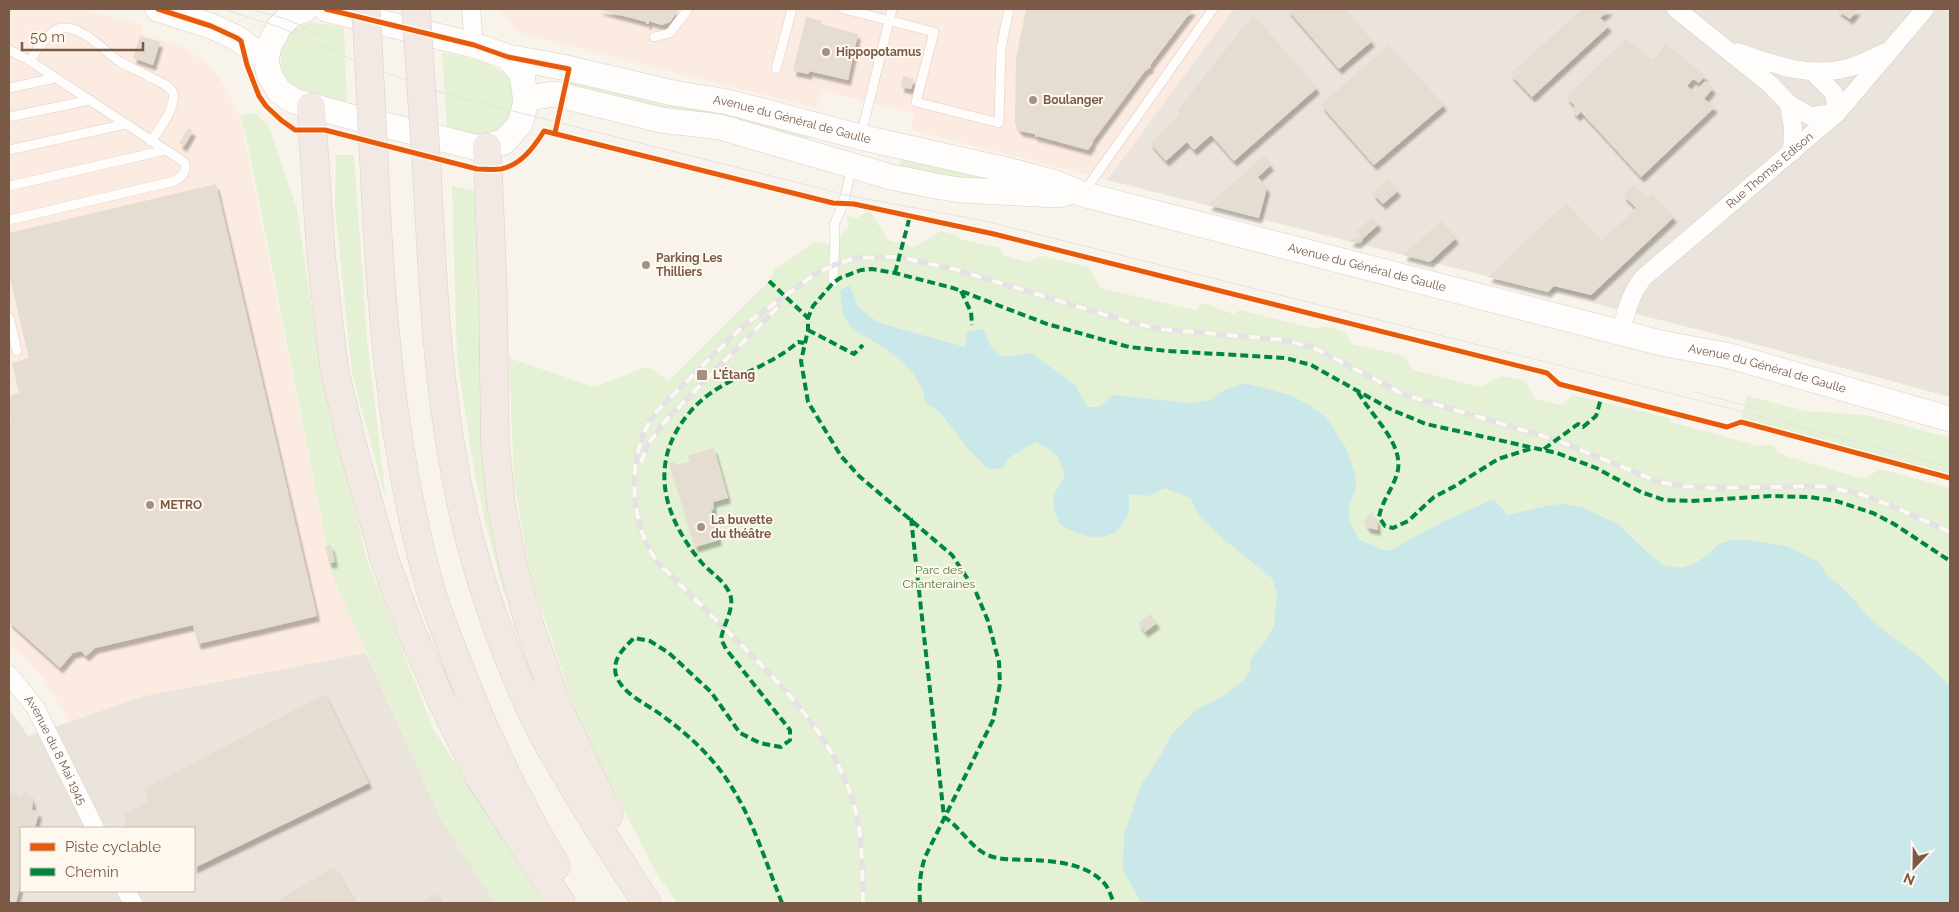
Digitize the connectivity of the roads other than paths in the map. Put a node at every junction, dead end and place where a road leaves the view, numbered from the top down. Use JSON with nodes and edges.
{"nodes":[{"id":1,"x":158,"y":9,"type":"edge"},
{"id":2,"x":305,"y":9,"type":"edge"},
{"id":3,"x":326,"y":9,"type":"edge"},
{"id":4,"x":366,"y":9,"type":"edge"},
{"id":5,"x":416,"y":9,"type":"edge"},
{"id":6,"x":471,"y":9,"type":"edge"},
{"id":7,"x":688,"y":9,"type":"edge"},
{"id":8,"x":792,"y":9,"type":"edge"},
{"id":9,"x":844,"y":9,"type":"edge"},
{"id":10,"x":892,"y":9,"type":"edge"},
{"id":11,"x":1009,"y":9,"type":"edge"},
{"id":12,"x":1213,"y":9,"type":"edge"},
{"id":13,"x":1676,"y":9,"type":"edge"},
{"id":14,"x":1925,"y":9,"type":"edge"},
{"id":15,"x":855,"y":10,"type":"edge"},
{"id":16,"x":889,"y":20,"type":"junction"},
{"id":17,"x":654,"y":37,"type":"dead end"},
{"id":18,"x":474,"y":45,"type":"junction"},
{"id":19,"x":1728,"y":49,"type":"junction"},
{"id":20,"x":9,"y":50,"type":"edge"},
{"id":21,"x":1891,"y":50,"type":"junction"},
{"id":22,"x":508,"y":57,"type":"junction"},
{"id":23,"x":266,"y":60,"type":"junction"},
{"id":24,"x":30,"y":61,"type":"junction"},
{"id":25,"x":776,"y":69,"type":"dead end"},
{"id":26,"x":1812,"y":72,"type":"junction"},
{"id":27,"x":55,"y":78,"type":"junction"},
{"id":28,"x":9,"y":88,"type":"edge"},
{"id":29,"x":526,"y":98,"type":"junction"},
{"id":30,"x":90,"y":100,"type":"junction"},
{"id":31,"x":1789,"y":104,"type":"junction"},
{"id":32,"x":311,"y":107,"type":"junction"},
{"id":33,"x":1837,"y":113,"type":"junction"},
{"id":34,"x":9,"y":117,"type":"edge"},
{"id":35,"x":126,"y":124,"type":"junction"},
{"id":36,"x":860,"y":137,"type":"junction"},
{"id":37,"x":151,"y":141,"type":"junction"},
{"id":38,"x":488,"y":147,"type":"junction"},
{"id":39,"x":9,"y":150,"type":"edge"},
{"id":40,"x":166,"y":150,"type":"junction"},
{"id":41,"x":1792,"y":152,"type":"junction"},
{"id":42,"x":853,"y":166,"type":"junction"},
{"id":43,"x":9,"y":186,"type":"edge"},
{"id":44,"x":1078,"y":193,"type":"junction"},
{"id":45,"x":9,"y":220,"type":"edge"},
{"id":46,"x":833,"y":284,"type":"dead end"},
{"id":47,"x":9,"y":318,"type":"edge"},
{"id":48,"x":1621,"y":332,"type":"junction"},
{"id":49,"x":17,"y":351,"type":"dead end"},
{"id":50,"x":1950,"y":419,"type":"edge"},
{"id":51,"x":9,"y":675,"type":"edge"},
{"id":52,"x":95,"y":827,"type":"edge"},
{"id":53,"x":608,"y":846,"type":"junction"},
{"id":54,"x":127,"y":892,"type":"edge"},
{"id":55,"x":133,"y":903,"type":"edge"},
{"id":56,"x":560,"y":903,"type":"edge"},
{"id":57,"x":579,"y":903,"type":"edge"},
{"id":58,"x":647,"y":903,"type":"edge"}],
"edges":[{"from":1,"to":23,"type":"main road"},
{"from":2,"to":23,"type":"main road"},
{"from":3,"to":18,"type":"main road","name":"Avenue du Général de Gaulle"},
{"from":4,"to":57,"type":"highway","bridge":true},
{"from":5,"to":53,"type":"highway","bridge":true},
{"from":6,"to":18,"type":"street"},
{"from":7,"to":17,"type":"lane"},
{"from":8,"to":25,"type":"lane"},
{"from":9,"to":15,"type":"lane"},
{"from":10,"to":16,"type":"lane"},
{"from":11,"to":16,"type":"lane"},
{"from":12,"to":44,"type":"lane"},
{"from":13,"to":19,"type":"street"},
{"from":14,"to":21,"type":"street","name":"Rue Thomas Edison"},
{"from":15,"to":16,"type":"lane"},
{"from":16,"to":36,"type":"lane"},
{"from":18,"to":22,"type":"main road","name":"Avenue du Général de Gaulle"},
{"from":19,"to":26,"type":"street"},
{"from":19,"to":31,"type":"street"},
{"from":20,"to":24,"type":"lane"},
{"from":21,"to":26,"type":"street"},
{"from":21,"to":33,"type":"street","name":"Rue Thomas Edison"},
{"from":22,"to":29,"type":"main road"},
{"from":22,"to":36,"type":"main road","name":"Avenue du Général de Gaulle"},
{"from":23,"to":32,"type":"main road"},
{"from":24,"to":27,"type":"lane"},
{"from":24,"to":37,"type":"lane"},
{"from":26,"to":33,"type":"street"},
{"from":27,"to":28,"type":"lane"},
{"from":27,"to":30,"type":"lane"},
{"from":29,"to":38,"type":"main road"},
{"from":29,"to":42,"type":"main road","name":"Avenue du Général de Gaulle"},
{"from":30,"to":34,"type":"lane"},
{"from":30,"to":35,"type":"lane"},
{"from":31,"to":33,"type":"street"},
{"from":31,"to":41,"type":"street"},
{"from":32,"to":38,"type":"main road"},
{"from":32,"to":56,"type":"highway"},
{"from":33,"to":41,"type":"street","name":"Rue Thomas Edison"},
{"from":35,"to":37,"type":"lane"},
{"from":35,"to":39,"type":"lane"},
{"from":36,"to":42,"type":"main road"},
{"from":36,"to":44,"type":"main road","name":"Avenue du Général de Gaulle"},
{"from":37,"to":40,"type":"lane"},
{"from":38,"to":53,"type":"highway"},
{"from":40,"to":43,"type":"lane"},
{"from":40,"to":45,"type":"lane"},
{"from":41,"to":48,"type":"street","name":"Rue Thomas Edison"},
{"from":42,"to":44,"type":"main road","name":"Avenue du Général de Gaulle"},
{"from":42,"to":46,"type":"lane"},
{"from":44,"to":48,"type":"main road","name":"Avenue du Général de Gaulle"},
{"from":47,"to":49,"type":"lane"},
{"from":48,"to":50,"type":"main road","name":"Avenue du Général de Gaulle"},
{"from":51,"to":52,"type":"street","name":"Avenue du 8 Mai 1945"},
{"from":53,"to":58,"type":"highway"},
{"from":54,"to":55,"type":"street"}]}
